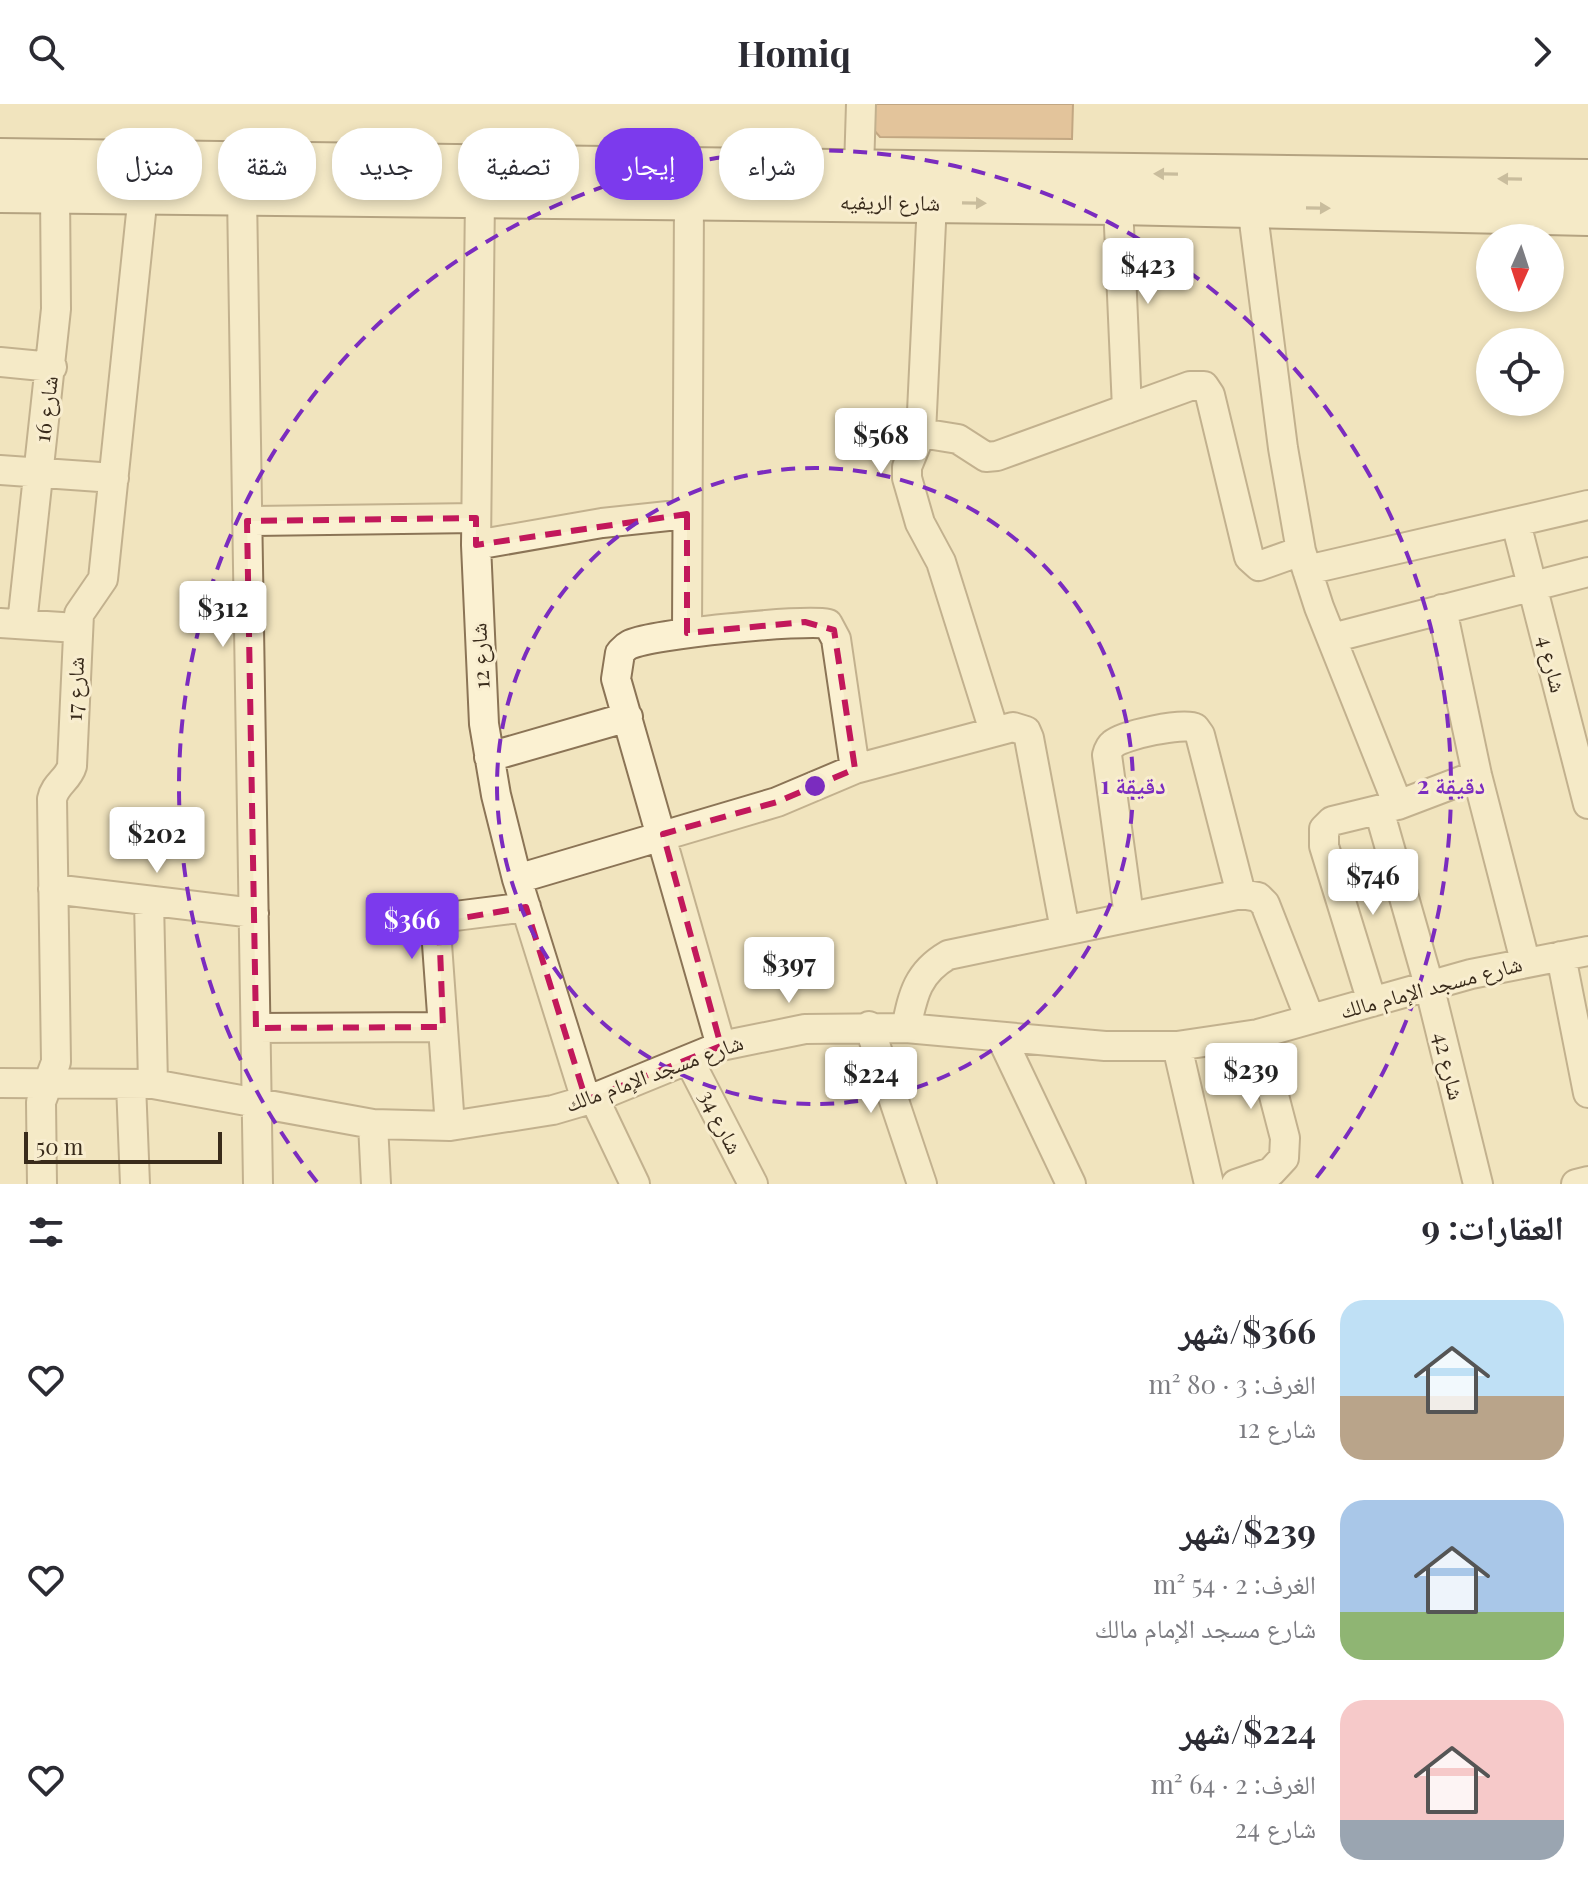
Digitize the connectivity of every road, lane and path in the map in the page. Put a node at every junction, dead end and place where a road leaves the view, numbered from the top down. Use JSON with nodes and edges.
{"nodes":[{"id":1,"x":861,"y":104,"type":"edge"},
{"id":2,"x":0,"y":159,"type":"edge"},
{"id":3,"x":859,"y":170,"type":"junction"},
{"id":4,"x":1588,"y":180,"type":"edge"},
{"id":5,"x":0,"y":192,"type":"edge"},
{"id":6,"x":55,"y":193,"type":"junction"},
{"id":7,"x":97,"y":193,"type":"edge"},
{"id":8,"x":316,"y":196,"type":"edge"},
{"id":9,"x":1235,"y":196,"type":"junction"},
{"id":10,"x":458,"y":197,"type":"edge"},
{"id":11,"x":703,"y":199,"type":"edge"},
{"id":12,"x":142,"y":200,"type":"edge"},
{"id":13,"x":242,"y":200,"type":"edge"},
{"id":14,"x":480,"y":200,"type":"edge"},
{"id":15,"x":689,"y":200,"type":"edge"},
{"id":16,"x":932,"y":202,"type":"junction"},
{"id":17,"x":1118,"y":204,"type":"junction"},
{"id":18,"x":1588,"y":215,"type":"edge"},
{"id":19,"x":0,"y":362,"type":"edge"},
{"id":20,"x":52,"y":367,"type":"junction"},
{"id":21,"x":1127,"y":409,"type":"junction"},
{"id":22,"x":921,"y":433,"type":"junction"},
{"id":23,"x":0,"y":470,"type":"edge"},
{"id":24,"x":39,"y":472,"type":"junction"},
{"id":25,"x":114,"y":478,"type":"junction"},
{"id":26,"x":1588,"y":505,"type":"edge"},
{"id":27,"x":687,"y":514,"type":"junction"},
{"id":28,"x":247,"y":521,"type":"junction"},
{"id":29,"x":1516,"y":523,"type":"junction"},
{"id":30,"x":476,"y":532,"type":"junction"},
{"id":31,"x":1304,"y":560,"type":"junction"},
{"id":32,"x":1588,"y":572,"type":"edge"},
{"id":33,"x":1532,"y":586,"type":"junction"},
{"id":34,"x":1442,"y":609,"type":"junction"},
{"id":35,"x":11,"y":623,"type":"edge"},
{"id":36,"x":77,"y":628,"type":"junction"},
{"id":37,"x":687,"y":633,"type":"junction"},
{"id":38,"x":1332,"y":638,"type":"junction"},
{"id":39,"x":628,"y":717,"type":"junction"},
{"id":40,"x":994,"y":731,"type":"junction"},
{"id":41,"x":489,"y":757,"type":"junction"},
{"id":42,"x":855,"y":769,"type":"junction"},
{"id":43,"x":1477,"y":775,"type":"junction"},
{"id":44,"x":1588,"y":804,"type":"edge"},
{"id":45,"x":1388,"y":807,"type":"junction"},
{"id":46,"x":663,"y":834,"type":"junction"},
{"id":47,"x":517,"y":879,"type":"junction"},
{"id":48,"x":53,"y":889,"type":"junction"},
{"id":49,"x":1241,"y":894,"type":"junction"},
{"id":50,"x":149,"y":901,"type":"junction"},
{"id":51,"x":526,"y":907,"type":"junction"},
{"id":52,"x":254,"y":913,"type":"junction"},
{"id":53,"x":1129,"y":916,"type":"junction"},
{"id":54,"x":1065,"y":930,"type":"junction"},
{"id":55,"x":1574,"y":954,"type":"edge"},
{"id":56,"x":1525,"y":961,"type":"junction"},
{"id":57,"x":1429,"y":985,"type":"junction"},
{"id":58,"x":1372,"y":1002,"type":"junction"},
{"id":59,"x":1310,"y":1019,"type":"junction"},
{"id":60,"x":869,"y":1026,"type":"junction"},
{"id":61,"x":443,"y":1027,"type":"junction"},
{"id":62,"x":256,"y":1028,"type":"junction"},
{"id":63,"x":906,"y":1028,"type":"junction"},
{"id":64,"x":1258,"y":1034,"type":"junction"},
{"id":65,"x":1001,"y":1037,"type":"junction"},
{"id":66,"x":721,"y":1046,"type":"junction"},
{"id":67,"x":1177,"y":1046,"type":"junction"},
{"id":68,"x":689,"y":1060,"type":"junction"},
{"id":69,"x":0,"y":1083,"type":"edge"},
{"id":70,"x":48,"y":1083,"type":"junction"},
{"id":71,"x":142,"y":1084,"type":"junction"},
{"id":72,"x":1588,"y":1093,"type":"edge"},
{"id":73,"x":590,"y":1099,"type":"junction"},
{"id":74,"x":256,"y":1104,"type":"junction"},
{"id":75,"x":373,"y":1124,"type":"junction"},
{"id":76,"x":450,"y":1126,"type":"junction"},
{"id":77,"x":1588,"y":1181,"type":"edge"},
{"id":78,"x":42,"y":1184,"type":"edge"},
{"id":79,"x":135,"y":1184,"type":"edge"},
{"id":80,"x":258,"y":1184,"type":"edge"},
{"id":81,"x":376,"y":1184,"type":"edge"},
{"id":82,"x":635,"y":1184,"type":"edge"},
{"id":83,"x":753,"y":1184,"type":"edge"},
{"id":84,"x":922,"y":1184,"type":"edge"},
{"id":85,"x":1071,"y":1184,"type":"edge"},
{"id":86,"x":1209,"y":1184,"type":"edge"},
{"id":87,"x":1236,"y":1184,"type":"edge"},
{"id":88,"x":1478,"y":1184,"type":"edge"},
{"id":89,"x":1576,"y":1184,"type":"edge"}],
"edges":[{"from":1,"to":3,"type":"street"},
{"from":2,"to":3,"type":"street","name":"شارع الريفيه"},
{"from":9,"to":3,"type":"street","name":"شارع الريفيه","one_way":true},
{"from":4,"to":9,"type":"street","name":"شارع الريفيه","one_way":true},
{"from":5,"to":6,"type":"street","name":"شارع الريفيه"},
{"from":6,"to":7,"type":"street","name":"شارع الريفيه"},
{"from":6,"to":20,"type":"street","name":"شارع 16"},
{"from":8,"to":10,"type":"street","name":"شارع الريفيه"},
{"from":9,"to":17,"type":"street","name":"شارع الريفيه"},
{"from":9,"to":18,"type":"street","name":"شارع الريفيه","one_way":true},
{"from":9,"to":31,"type":"street","name":"شارع 42"},
{"from":11,"to":16,"type":"street","name":"شارع الريفيه"},
{"from":12,"to":25,"type":"street","name":"شارع 17"},
{"from":13,"to":28,"type":"street"},
{"from":14,"to":30,"type":"street","name":"شارع 12"},
{"from":15,"to":27,"type":"street"},
{"from":16,"to":17,"type":"street","name":"شارع الريفيه","one_way":true},
{"from":16,"to":22,"type":"street"},
{"from":17,"to":21,"type":"street"},
{"from":19,"to":20,"type":"street"},
{"from":20,"to":24,"type":"street","name":"شارع 16"},
{"from":21,"to":22,"type":"street"},
{"from":21,"to":31,"type":"street"},
{"from":22,"to":40,"type":"street"},
{"from":23,"to":24,"type":"street"},
{"from":24,"to":25,"type":"street"},
{"from":24,"to":35,"type":"street","name":"شارع 16"},
{"from":25,"to":36,"type":"street","name":"شارع 17"},
{"from":26,"to":29,"type":"street"},
{"from":27,"to":30,"type":"street"},
{"from":27,"to":37,"type":"street"},
{"from":28,"to":30,"type":"street"},
{"from":28,"to":52,"type":"street"},
{"from":29,"to":31,"type":"street"},
{"from":29,"to":33,"type":"street","name":"شارع 4"},
{"from":30,"to":41,"type":"street","name":"شارع 12"},
{"from":31,"to":38,"type":"street","name":"شارع 42"},
{"from":32,"to":33,"type":"street"},
{"from":33,"to":34,"type":"street"},
{"from":33,"to":44,"type":"street","name":"شارع 4"},
{"from":34,"to":38,"type":"street"},
{"from":34,"to":43,"type":"street"},
{"from":35,"to":36,"type":"street"},
{"from":36,"to":48,"type":"street","name":"شارع 17"},
{"from":37,"to":39,"type":"street"},
{"from":37,"to":42,"type":"street"},
{"from":38,"to":45,"type":"street","name":"شارع 42"},
{"from":39,"to":41,"type":"street"},
{"from":39,"to":46,"type":"street"},
{"from":40,"to":42,"type":"street"},
{"from":40,"to":54,"type":"street"},
{"from":41,"to":47,"type":"street","name":"شارع 12"},
{"from":42,"to":46,"type":"street"},
{"from":43,"to":45,"type":"street"},
{"from":43,"to":56,"type":"street"},
{"from":45,"to":57,"type":"street","name":"شارع 42"},
{"from":45,"to":58,"type":"street"},
{"from":46,"to":47,"type":"street"},
{"from":46,"to":66,"type":"street"},
{"from":47,"to":51,"type":"street","name":"شارع 12"},
{"from":48,"to":50,"type":"street"},
{"from":48,"to":70,"type":"street","name":"شارع 17"},
{"from":49,"to":53,"type":"street"},
{"from":49,"to":53,"type":"street"},
{"from":49,"to":59,"type":"street"},
{"from":50,"to":52,"type":"street"},
{"from":50,"to":71,"type":"street"},
{"from":51,"to":61,"type":"street"},
{"from":51,"to":73,"type":"street","name":"شارع 12"},
{"from":52,"to":62,"type":"street"},
{"from":53,"to":54,"type":"street"},
{"from":54,"to":63,"type":"street"},
{"from":55,"to":56,"type":"street","name":"شارع مسجد الإمام مالك"},
{"from":55,"to":72,"type":"street"},
{"from":56,"to":57,"type":"street","name":"شارع مسجد الإمام مالك"},
{"from":57,"to":58,"type":"street","name":"شارع مسجد الإمام مالك"},
{"from":57,"to":88,"type":"street","name":"شارع 42"},
{"from":58,"to":59,"type":"street","name":"شارع مسجد الإمام مالك"},
{"from":59,"to":64,"type":"street","name":"شارع مسجد الإمام مالك"},
{"from":60,"to":63,"type":"street","name":"شارع مسجد الإمام مالك"},
{"from":60,"to":66,"type":"street","name":"شارع مسجد الإمام مالك"},
{"from":60,"to":84,"type":"street"},
{"from":61,"to":62,"type":"street"},
{"from":61,"to":76,"type":"street"},
{"from":62,"to":74,"type":"street"},
{"from":63,"to":65,"type":"street","name":"شارع مسجد الإمام مالك"},
{"from":64,"to":67,"type":"street","name":"شارع مسجد الإمام مالك"},
{"from":64,"to":87,"type":"street"},
{"from":65,"to":67,"type":"street","name":"شارع مسجد الإمام مالك"},
{"from":65,"to":85,"type":"street"},
{"from":66,"to":68,"type":"street","name":"شارع مسجد الإمام مالك"},
{"from":67,"to":86,"type":"street"},
{"from":68,"to":73,"type":"street","name":"شارع مسجد الإمام مالك"},
{"from":68,"to":83,"type":"street","name":"شارع 34"},
{"from":69,"to":70,"type":"street","name":"شارع مسجد الإمام مالك"},
{"from":70,"to":71,"type":"street","name":"شارع مسجد الإمام مالك"},
{"from":70,"to":78,"type":"street","name":"شارع 17"},
{"from":71,"to":74,"type":"street","name":"شارع مسجد الإمام مالك"},
{"from":71,"to":79,"type":"street"},
{"from":73,"to":76,"type":"street","name":"شارع مسجد الإمام مالك"},
{"from":73,"to":82,"type":"street","name":"شارع 12"},
{"from":74,"to":75,"type":"street","name":"شارع مسجد الإمام مالك"},
{"from":74,"to":80,"type":"street"},
{"from":75,"to":76,"type":"street","name":"شارع مسجد الإمام مالك"},
{"from":75,"to":81,"type":"street"},
{"from":77,"to":89,"type":"street"}]}
